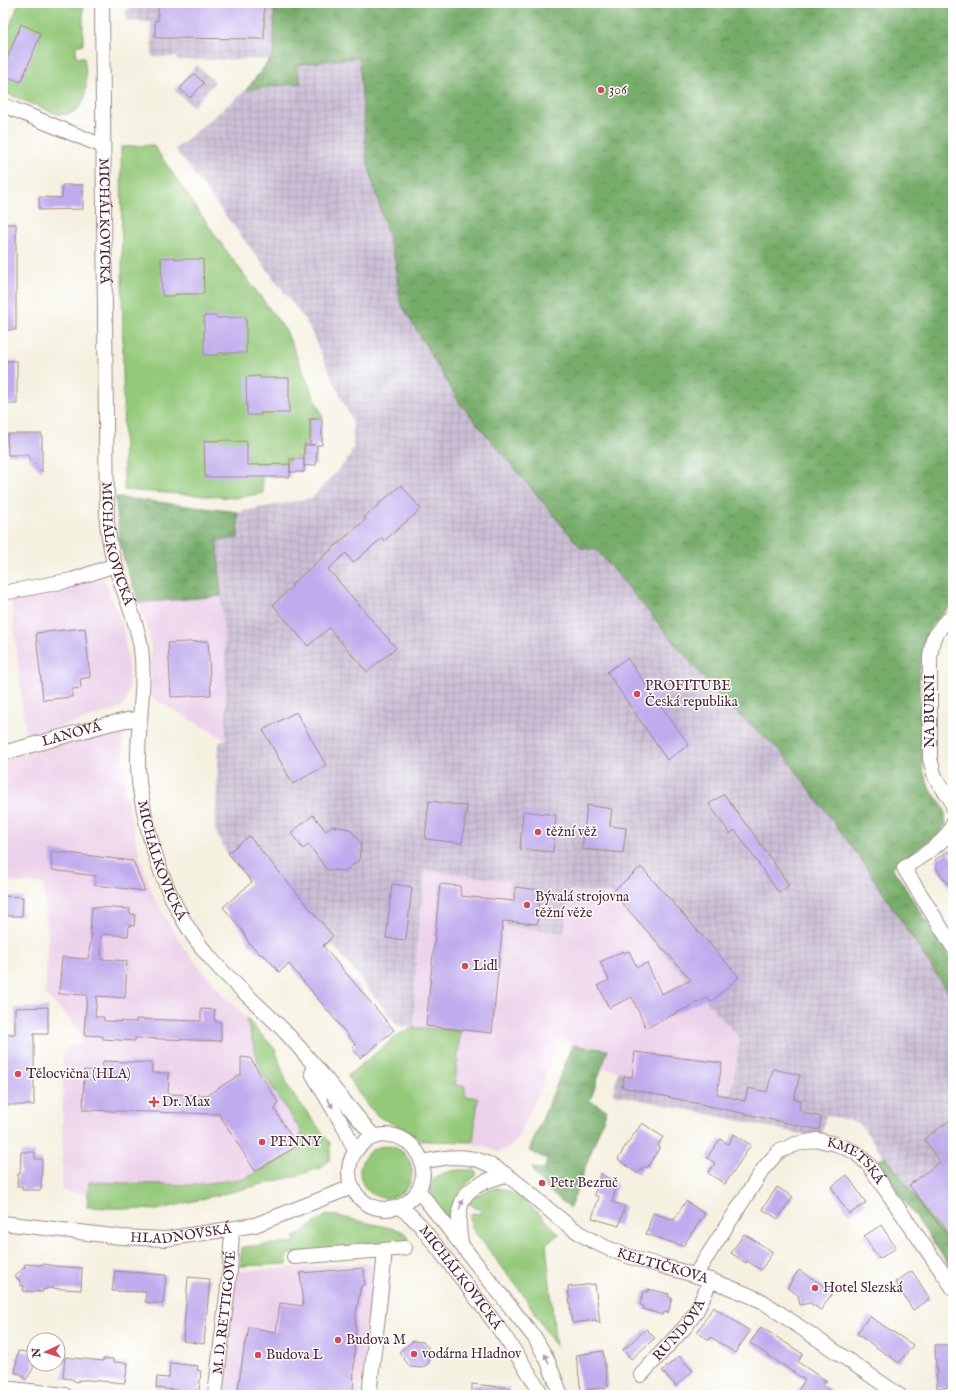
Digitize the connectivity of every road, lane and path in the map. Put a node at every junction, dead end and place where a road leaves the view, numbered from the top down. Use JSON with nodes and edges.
{"nodes":[{"id":1,"x":102,"y":3,"type":"edge"},
{"id":2,"x":3,"y":105,"type":"edge"},
{"id":3,"x":103,"y":146,"type":"junction"},
{"id":4,"x":115,"y":565,"type":"junction"},
{"id":5,"x":3,"y":594,"type":"edge"},
{"id":6,"x":953,"y":616,"type":"edge"},
{"id":7,"x":140,"y":719,"type":"junction"},
{"id":8,"x":3,"y":754,"type":"edge"},
{"id":9,"x":953,"y":807,"type":"edge"},
{"id":10,"x":953,"y":823,"type":"edge"},
{"id":11,"x":953,"y":947,"type":"edge"},
{"id":12,"x":287,"y":1034,"type":"junction"},
{"id":13,"x":374,"y":1137,"type":"junction"},
{"id":14,"x":355,"y":1151,"type":"junction"},
{"id":15,"x":422,"y":1162,"type":"junction"},
{"id":16,"x":506,"y":1174,"type":"junction"},
{"id":17,"x":352,"y":1187,"type":"junction"},
{"id":18,"x":418,"y":1190,"type":"junction"},
{"id":19,"x":399,"y":1207,"type":"junction"},
{"id":20,"x":3,"y":1223,"type":"edge"},
{"id":21,"x":232,"y":1229,"type":"junction"},
{"id":22,"x":461,"y":1243,"type":"junction"},
{"id":23,"x":405,"y":1248,"type":"dead end"},
{"id":24,"x":384,"y":1250,"type":"junction"},
{"id":25,"x":294,"y":1257,"type":"dead end"},
{"id":26,"x":696,"y":1275,"type":"junction"},
{"id":27,"x":711,"y":1280,"type":"junction"},
{"id":28,"x":953,"y":1288,"type":"edge"},
{"id":29,"x":641,"y":1375,"type":"dead end"},
{"id":30,"x":3,"y":1388,"type":"edge"},
{"id":31,"x":892,"y":1393,"type":"edge"},
{"id":32,"x":65,"y":1395,"type":"edge"},
{"id":33,"x":215,"y":1395,"type":"edge"},
{"id":34,"x":369,"y":1395,"type":"edge"},
{"id":35,"x":542,"y":1395,"type":"edge"},
{"id":36,"x":561,"y":1395,"type":"edge"}],
"edges":[{"from":1,"to":3,"type":"street","name":"MICHÁLKOVICKÁ"},
{"from":2,"to":3,"type":"street"},
{"from":3,"to":4,"type":"street","name":"MICHÁLKOVICKÁ"},
{"from":4,"to":5,"type":"street"},
{"from":4,"to":7,"type":"street","name":"MICHÁLKOVICKÁ"},
{"from":6,"to":9,"type":"street","name":"NA BURNI"},
{"from":7,"to":8,"type":"street","name":"LANOVÁ"},
{"from":7,"to":12,"type":"street","name":"MICHÁLKOVICKÁ"},
{"from":10,"to":11,"type":"street"},
{"from":12,"to":13,"type":"street","name":"MICHÁLKOVICKÁ"},
{"from":12,"to":14,"type":"street","name":"MICHÁLKOVICKÁ","one_way":true},
{"from":13,"to":14,"type":"street"},
{"from":13,"to":15,"type":"street"},
{"from":14,"to":17,"type":"street"},
{"from":15,"to":16,"type":"street","name":"KELTIČKOVA"},
{"from":15,"to":18,"type":"street"},
{"from":22,"to":16,"type":"street","one_way":true},
{"from":16,"to":26,"type":"street","name":"KELTIČKOVA"},
{"from":17,"to":19,"type":"street"},
{"from":17,"to":21,"type":"street","name":"HLADNOVSKÁ"},
{"from":18,"to":19,"type":"street"},
{"from":18,"to":22,"type":"street","name":"MICHÁLKOVICKÁ"},
{"from":19,"to":35,"type":"street","name":"MICHÁLKOVICKÁ"},
{"from":20,"to":21,"type":"street","name":"HLADNOVSKÁ"},
{"from":21,"to":33,"type":"street","name":"M. D. RETTIGOVÉ"},
{"from":36,"to":22,"type":"street","name":"MICHÁLKOVICKÁ","one_way":true},
{"from":23,"to":24,"type":"street"},
{"from":24,"to":25,"type":"street"},
{"from":24,"to":34,"type":"street"},
{"from":26,"to":27,"type":"street","name":"KELTIČKOVA"},
{"from":26,"to":28,"type":"street","name":"KMETSKÁ"},
{"from":27,"to":29,"type":"street","name":"RUNDOVA"},
{"from":27,"to":31,"type":"street","name":"KELTIČKOVA"},
{"from":30,"to":32,"type":"street"}]}
